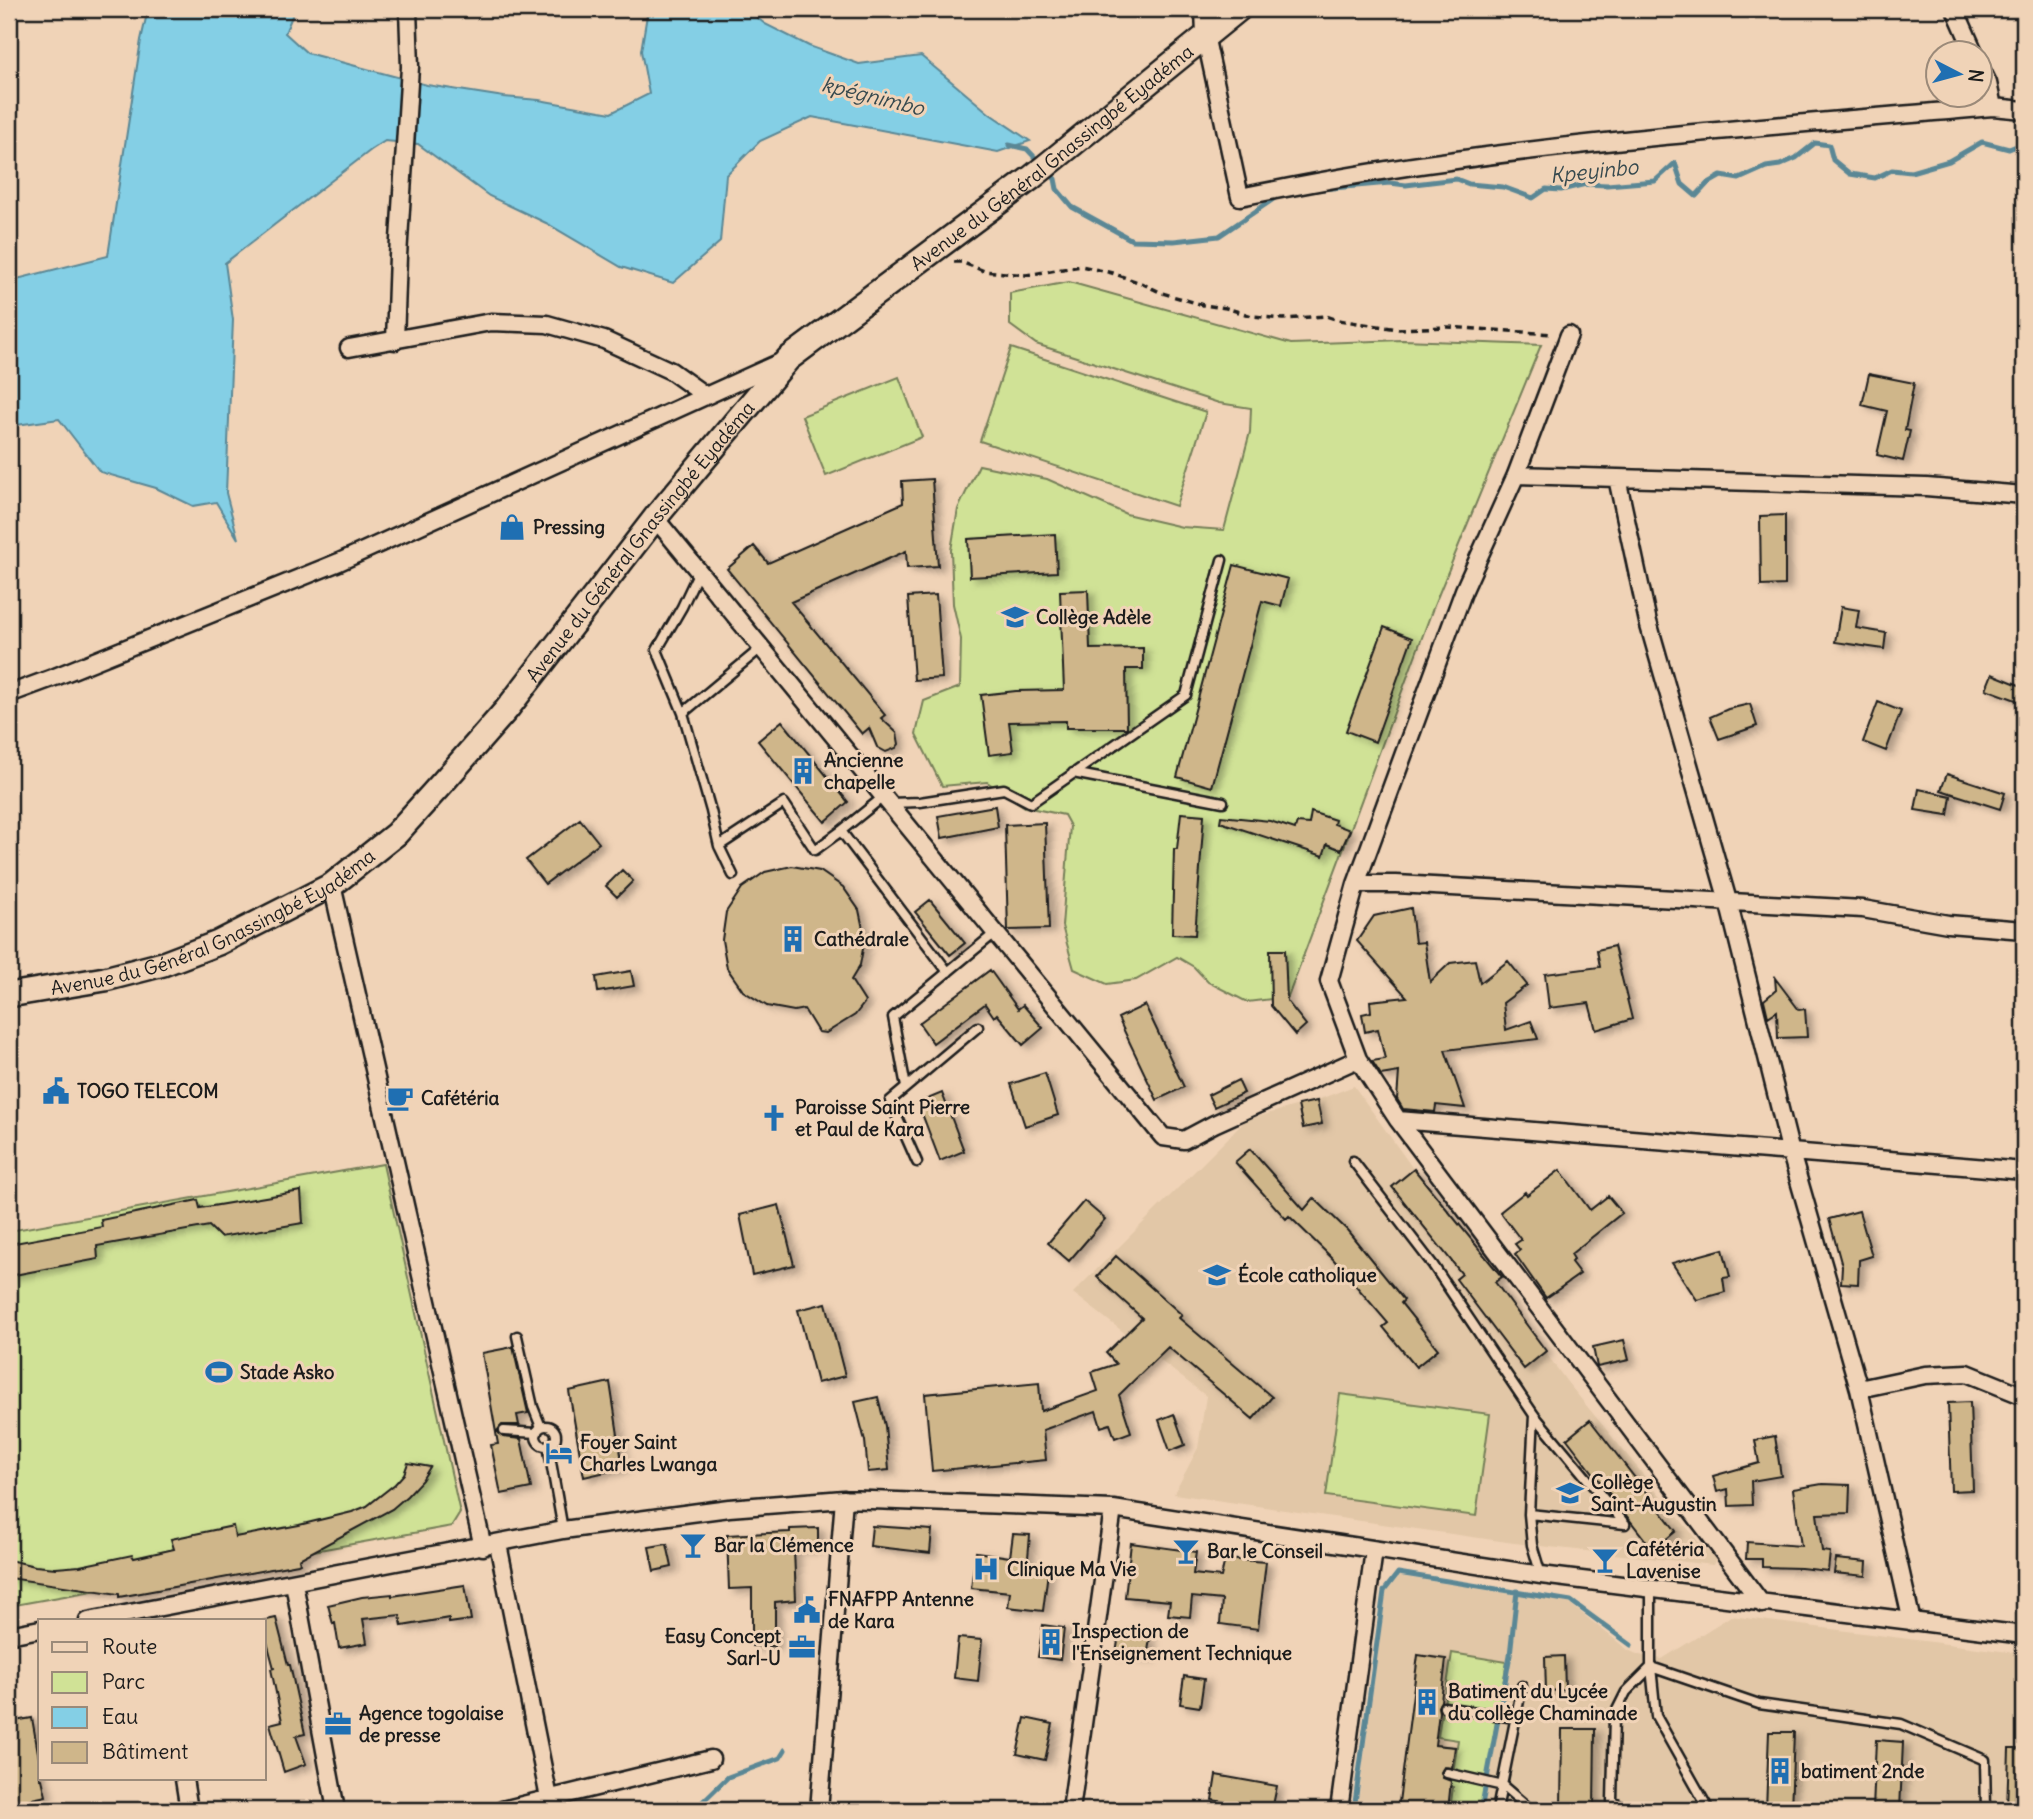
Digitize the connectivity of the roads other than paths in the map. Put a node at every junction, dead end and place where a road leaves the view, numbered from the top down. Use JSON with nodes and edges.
{"nodes":[{"id":1,"x":408,"y":9,"type":"edge"},
{"id":2,"x":1203,"y":9,"type":"edge"},
{"id":3,"x":1239,"y":9,"type":"edge"},
{"id":4,"x":1955,"y":9,"type":"edge"},
{"id":5,"x":1205,"y":35,"type":"junction"},
{"id":6,"x":1968,"y":38,"type":"edge"},
{"id":7,"x":1994,"y":107,"type":"edge"},
{"id":8,"x":1982,"y":108,"type":"edge"},
{"id":9,"x":2024,"y":110,"type":"edge"},
{"id":10,"x":1569,"y":335,"type":"road end"},
{"id":11,"x":395,"y":341,"type":"junction"},
{"id":12,"x":349,"y":348,"type":"dead end"},
{"id":13,"x":788,"y":359,"type":"junction"},
{"id":14,"x":706,"y":396,"type":"junction"},
{"id":15,"x":1516,"y":475,"type":"junction"},
{"id":16,"x":1617,"y":478,"type":"junction"},
{"id":17,"x":2024,"y":495,"type":"edge"},
{"id":18,"x":655,"y":518,"type":"junction"},
{"id":19,"x":1222,"y":560,"type":"dead end"},
{"id":20,"x":699,"y":571,"type":"junction"},
{"id":21,"x":761,"y":648,"type":"junction"},
{"id":22,"x":9,"y":694,"type":"edge"},
{"id":23,"x":682,"y":713,"type":"junction"},
{"id":24,"x":1073,"y":773,"type":"junction"},
{"id":25,"x":886,"y":800,"type":"junction"},
{"id":26,"x":1223,"y":802,"type":"dead end"},
{"id":27,"x":841,"y":831,"type":"junction"},
{"id":28,"x":719,"y":846,"type":"junction"},
{"id":29,"x":733,"y":875,"type":"dead end"},
{"id":30,"x":1356,"y":884,"type":"junction"},
{"id":31,"x":332,"y":885,"type":"junction"},
{"id":32,"x":1728,"y":901,"type":"junction"},
{"id":33,"x":2024,"y":930,"type":"edge"},
{"id":34,"x":995,"y":933,"type":"junction"},
{"id":35,"x":948,"y":972,"type":"junction"},
{"id":36,"x":9,"y":995,"type":"edge"},
{"id":37,"x":978,"y":1027,"type":"dead end"},
{"id":38,"x":1358,"y":1059,"type":"junction"},
{"id":39,"x":906,"y":1087,"type":"junction"},
{"id":40,"x":1398,"y":1120,"type":"junction"},
{"id":41,"x":1791,"y":1153,"type":"junction"},
{"id":42,"x":1353,"y":1161,"type":"dead end"},
{"id":43,"x":916,"y":1163,"type":"dead end"},
{"id":44,"x":2024,"y":1171,"type":"edge"},
{"id":45,"x":517,"y":1336,"type":"dead end"},
{"id":46,"x":1859,"y":1389,"type":"junction"},
{"id":47,"x":2024,"y":1396,"type":"edge"},
{"id":48,"x":1534,"y":1415,"type":"junction"},
{"id":49,"x":539,"y":1430,"type":"junction"},
{"id":50,"x":504,"y":1431,"type":"dead end"},
{"id":51,"x":548,"y":1446,"type":"junction"},
{"id":52,"x":844,"y":1499,"type":"junction"},
{"id":53,"x":1113,"y":1509,"type":"junction"},
{"id":54,"x":1529,"y":1514,"type":"junction"},
{"id":55,"x":563,"y":1530,"type":"junction"},
{"id":56,"x":491,"y":1545,"type":"junction"},
{"id":57,"x":1374,"y":1550,"type":"junction"},
{"id":58,"x":1541,"y":1576,"type":"junction"},
{"id":59,"x":294,"y":1583,"type":"junction"},
{"id":60,"x":1651,"y":1588,"type":"junction"},
{"id":61,"x":1762,"y":1604,"type":"junction"},
{"id":62,"x":155,"y":1616,"type":"edge"},
{"id":63,"x":115,"y":1619,"type":"edge"},
{"id":64,"x":1912,"y":1622,"type":"junction"},
{"id":65,"x":38,"y":1629,"type":"edge"},
{"id":66,"x":9,"y":1635,"type":"edge"},
{"id":67,"x":2024,"y":1635,"type":"edge"},
{"id":68,"x":1651,"y":1667,"type":"junction"},
{"id":69,"x":1522,"y":1686,"type":"dead end"},
{"id":70,"x":1444,"y":1707,"type":"dead end"},
{"id":71,"x":1515,"y":1718,"type":"junction"},
{"id":72,"x":711,"y":1759,"type":"dead end"},
{"id":73,"x":1447,"y":1773,"type":"dead end"},
{"id":74,"x":184,"y":1780,"type":"edge"},
{"id":75,"x":1503,"y":1786,"type":"junction"},
{"id":76,"x":549,"y":1798,"type":"junction"},
{"id":77,"x":1520,"y":1806,"type":"edge"},
{"id":78,"x":189,"y":1810,"type":"edge"},
{"id":79,"x":336,"y":1810,"type":"edge"},
{"id":80,"x":502,"y":1810,"type":"edge"},
{"id":81,"x":819,"y":1810,"type":"edge"},
{"id":82,"x":1071,"y":1810,"type":"edge"},
{"id":83,"x":1339,"y":1810,"type":"edge"},
{"id":84,"x":1497,"y":1810,"type":"edge"},
{"id":85,"x":1531,"y":1810,"type":"edge"},
{"id":86,"x":1627,"y":1810,"type":"edge"},
{"id":87,"x":1709,"y":1810,"type":"edge"},
{"id":88,"x":1986,"y":1810,"type":"edge"}],
"edges":[{"from":1,"to":11,"type":"street"},
{"from":2,"to":5,"type":"street"},
{"from":3,"to":5,"type":"main road","name":"Avenue du Général Gnassingbé Eyadéma"},
{"from":4,"to":6,"type":"street"},
{"from":5,"to":8,"type":"street"},
{"from":5,"to":13,"type":"main road","name":"Avenue du Général Gnassingbé Eyadéma"},
{"from":7,"to":9,"type":"street"},
{"from":10,"to":15,"type":"street"},
{"from":11,"to":12,"type":"street"},
{"from":11,"to":14,"type":"street"},
{"from":13,"to":14,"type":"street"},
{"from":13,"to":18,"type":"main road","name":"Avenue du Général Gnassingbé Eyadéma"},
{"from":14,"to":22,"type":"street"},
{"from":15,"to":16,"type":"street"},
{"from":15,"to":30,"type":"street"},
{"from":16,"to":17,"type":"street"},
{"from":16,"to":32,"type":"street"},
{"from":18,"to":20,"type":"street"},
{"from":18,"to":31,"type":"main road","name":"Avenue du Général Gnassingbé Eyadéma"},
{"from":19,"to":24,"type":"lane"},
{"from":20,"to":21,"type":"street"},
{"from":20,"to":23,"type":"lane"},
{"from":21,"to":23,"type":"lane"},
{"from":21,"to":25,"type":"street"},
{"from":23,"to":28,"type":"lane"},
{"from":24,"to":25,"type":"lane"},
{"from":24,"to":26,"type":"lane"},
{"from":25,"to":27,"type":"lane"},
{"from":25,"to":34,"type":"street"},
{"from":27,"to":28,"type":"lane"},
{"from":27,"to":35,"type":"lane"},
{"from":28,"to":29,"type":"lane"},
{"from":30,"to":32,"type":"street"},
{"from":30,"to":38,"type":"street"},
{"from":31,"to":36,"type":"main road","name":"Avenue du Général Gnassingbé Eyadéma"},
{"from":31,"to":56,"type":"street"},
{"from":32,"to":33,"type":"street"},
{"from":32,"to":41,"type":"street"},
{"from":34,"to":35,"type":"lane"},
{"from":34,"to":38,"type":"street"},
{"from":35,"to":39,"type":"lane"},
{"from":37,"to":39,"type":"lane"},
{"from":38,"to":40,"type":"street"},
{"from":39,"to":43,"type":"lane"},
{"from":40,"to":41,"type":"street"},
{"from":40,"to":61,"type":"street"},
{"from":41,"to":44,"type":"street"},
{"from":41,"to":46,"type":"street"},
{"from":42,"to":48,"type":"lane"},
{"from":45,"to":49,"type":"lane"},
{"from":46,"to":47,"type":"street"},
{"from":46,"to":64,"type":"street"},
{"from":48,"to":54,"type":"lane"},
{"from":48,"to":54,"type":"lane"},
{"from":49,"to":50,"type":"lane"},
{"from":49,"to":51,"type":"lane"},
{"from":49,"to":51,"type":"lane"},
{"from":51,"to":55,"type":"lane"},
{"from":52,"to":53,"type":"street"},
{"from":52,"to":55,"type":"street"},
{"from":52,"to":81,"type":"street"},
{"from":53,"to":57,"type":"street"},
{"from":53,"to":82,"type":"street"},
{"from":54,"to":58,"type":"lane"},
{"from":55,"to":56,"type":"street"},
{"from":56,"to":59,"type":"street"},
{"from":56,"to":76,"type":"street"},
{"from":57,"to":58,"type":"street"},
{"from":57,"to":83,"type":"street"},
{"from":58,"to":60,"type":"street"},
{"from":59,"to":62,"type":"street"},
{"from":59,"to":79,"type":"street"},
{"from":60,"to":61,"type":"street"},
{"from":60,"to":68,"type":"lane"},
{"from":61,"to":64,"type":"street"},
{"from":62,"to":63,"type":"street"},
{"from":64,"to":67,"type":"street"},
{"from":65,"to":66,"type":"street"},
{"from":68,"to":86,"type":"lane"},
{"from":68,"to":87,"type":"lane"},
{"from":68,"to":88,"type":"lane"},
{"from":69,"to":71,"type":"lane"},
{"from":70,"to":71,"type":"lane"},
{"from":71,"to":75,"type":"lane"},
{"from":72,"to":76,"type":"street"},
{"from":73,"to":75,"type":"lane"},
{"from":74,"to":78,"type":"street"},
{"from":75,"to":77,"type":"lane"},
{"from":75,"to":84,"type":"lane"},
{"from":76,"to":80,"type":"street"},
{"from":77,"to":85,"type":"lane"}]}
